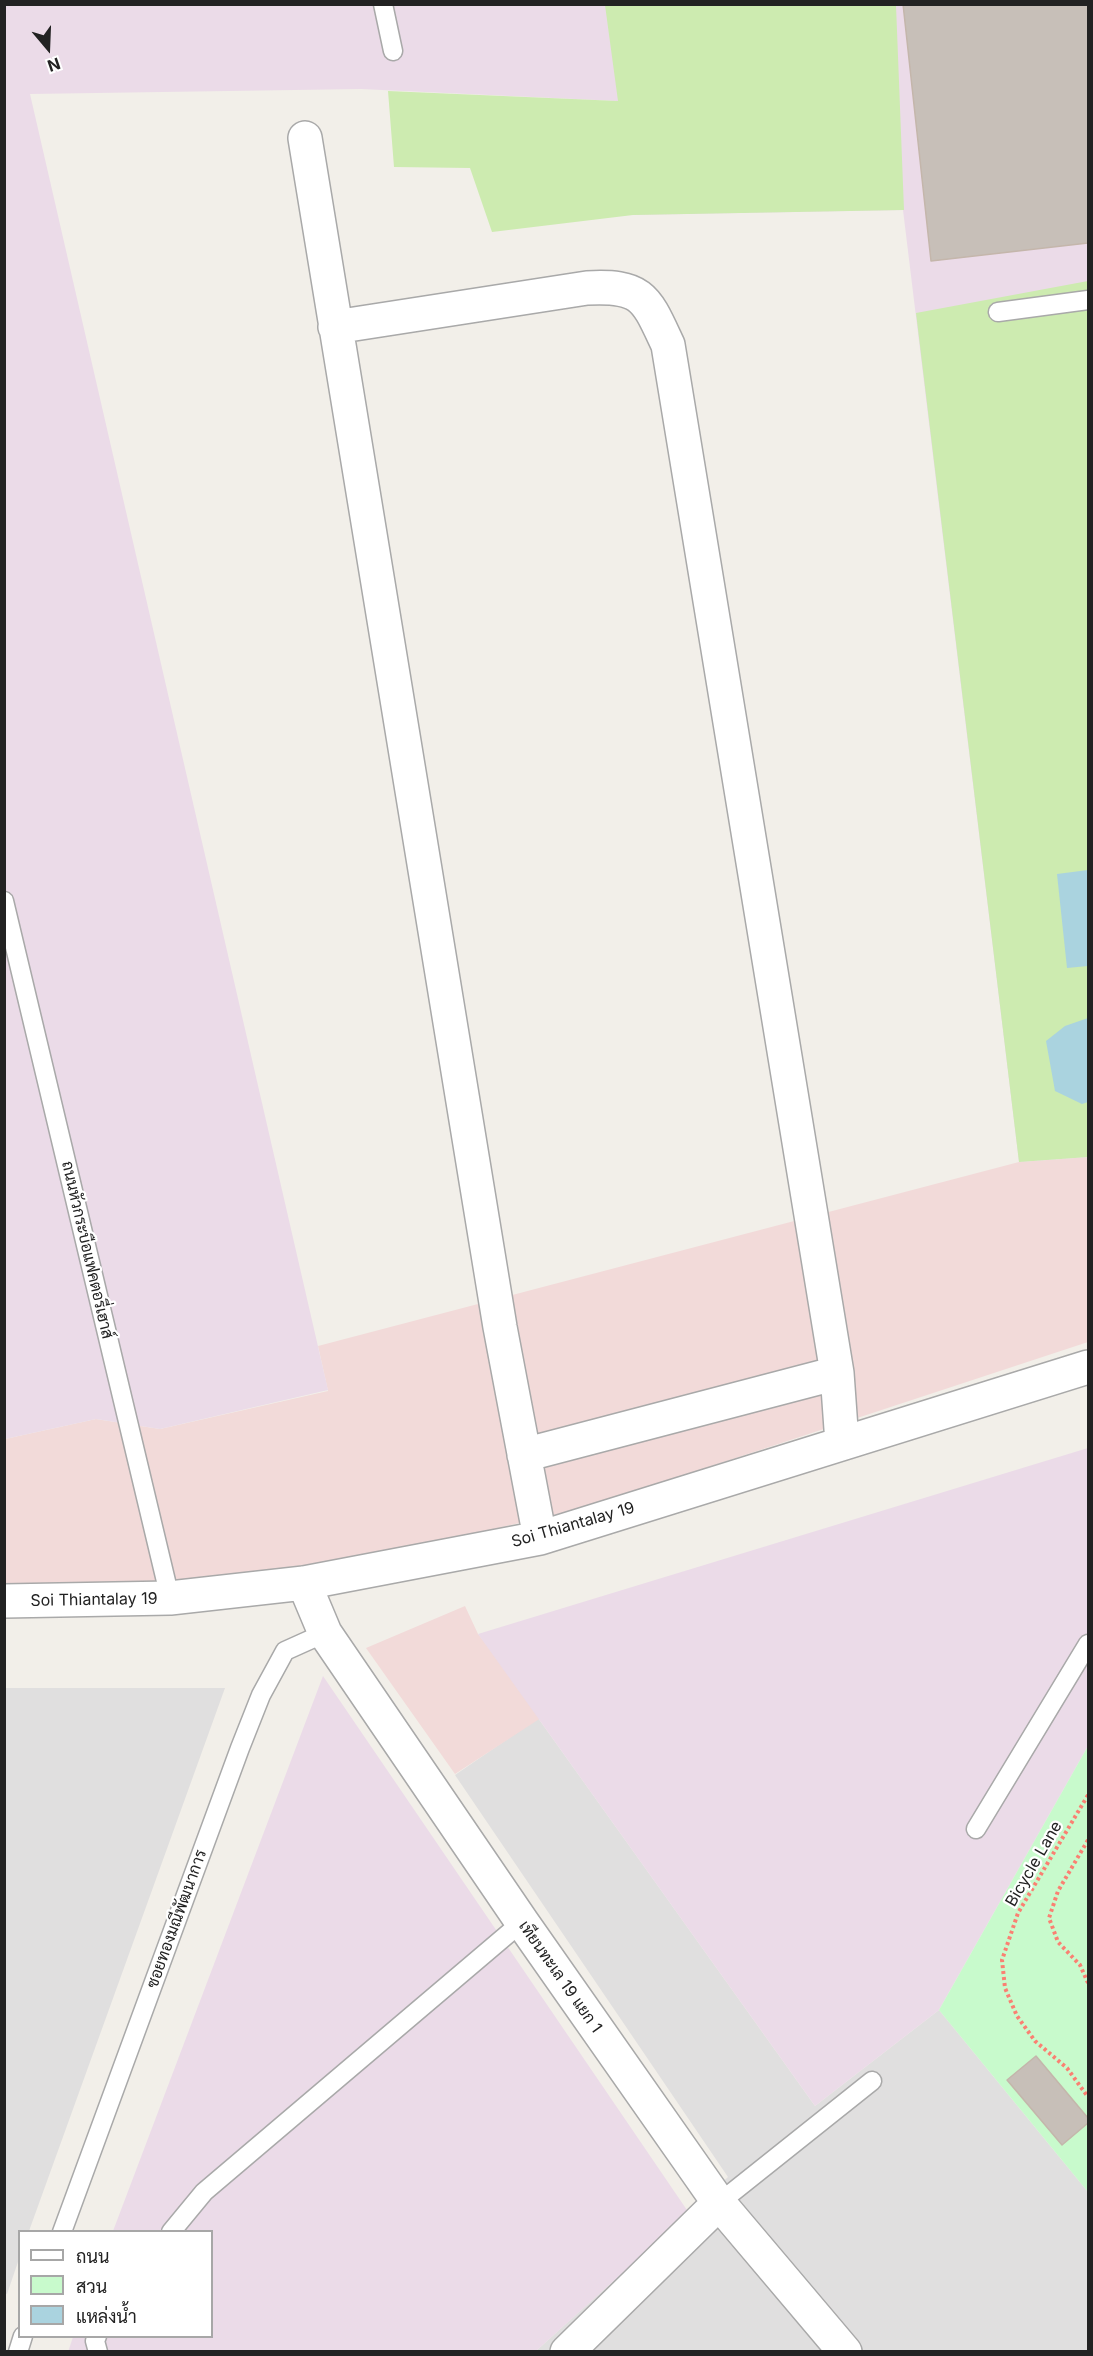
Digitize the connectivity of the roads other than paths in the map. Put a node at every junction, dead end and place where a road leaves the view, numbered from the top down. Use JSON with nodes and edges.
{"nodes":[{"id":1,"x":383,"y":4,"type":"edge"},
{"id":2,"x":393,"y":51,"type":"dead end"},
{"id":3,"x":304,"y":138,"type":"dead end"},
{"id":4,"x":1089,"y":300,"type":"edge"},
{"id":5,"x":998,"y":312,"type":"dead end"},
{"id":6,"x":335,"y":327,"type":"junction"},
{"id":7,"x":4,"y":901,"type":"edge"},
{"id":8,"x":1089,"y":1367,"type":"edge"},
{"id":9,"x":837,"y":1373,"type":"junction"},
{"id":10,"x":842,"y":1443,"type":"junction"},
{"id":11,"x":524,"y":1455,"type":"junction"},
{"id":12,"x":540,"y":1538,"type":"junction"},
{"id":13,"x":304,"y":1583,"type":"junction"},
{"id":14,"x":170,"y":1598,"type":"junction"},
{"id":15,"x":4,"y":1601,"type":"edge"},
{"id":16,"x":325,"y":1634,"type":"junction"},
{"id":17,"x":1089,"y":1644,"type":"edge"},
{"id":18,"x":976,"y":1829,"type":"dead end"},
{"id":19,"x":522,"y":1922,"type":"junction"},
{"id":20,"x":872,"y":2081,"type":"dead end"},
{"id":21,"x":719,"y":2203,"type":"junction"},
{"id":22,"x":63,"y":2230,"type":"edge"},
{"id":23,"x":173,"y":2230,"type":"edge"},
{"id":24,"x":567,"y":2352,"type":"edge"},
{"id":25,"x":845,"y":2352,"type":"edge"}],
"edges":[{"from":1,"to":2,"type":"lane"},
{"from":3,"to":6,"type":"street"},
{"from":4,"to":5,"type":"lane"},
{"from":6,"to":9,"type":"street"},
{"from":6,"to":11,"type":"street"},
{"from":7,"to":14,"type":"lane","name":"ถนนหัวกระบือแฟคตอรี่เฮาส์"},
{"from":8,"to":10,"type":"street","name":"Soi Thiantalay 19"},
{"from":9,"to":10,"type":"street"},
{"from":9,"to":11,"type":"street"},
{"from":10,"to":12,"type":"street","name":"Soi Thiantalay 19"},
{"from":11,"to":12,"type":"street"},
{"from":12,"to":13,"type":"street","name":"Soi Thiantalay 19"},
{"from":13,"to":14,"type":"street","name":"Soi Thiantalay 19"},
{"from":13,"to":16,"type":"street","name":"เทียนทะเล 19 แยก 1"},
{"from":14,"to":15,"type":"street","name":"Soi Thiantalay 19"},
{"from":16,"to":19,"type":"street","name":"เทียนทะเล 19 แยก 1"},
{"from":16,"to":22,"type":"lane","name":"ซอยทองมณีพัฒนาการ"},
{"from":17,"to":18,"type":"lane"},
{"from":19,"to":21,"type":"street","name":"เทียนทะเล 19 แยก 1"},
{"from":19,"to":23,"type":"lane"},
{"from":20,"to":21,"type":"lane"},
{"from":21,"to":24,"type":"street"},
{"from":21,"to":25,"type":"street","name":"เทียนทะเล 19 แยก 1"}]}
